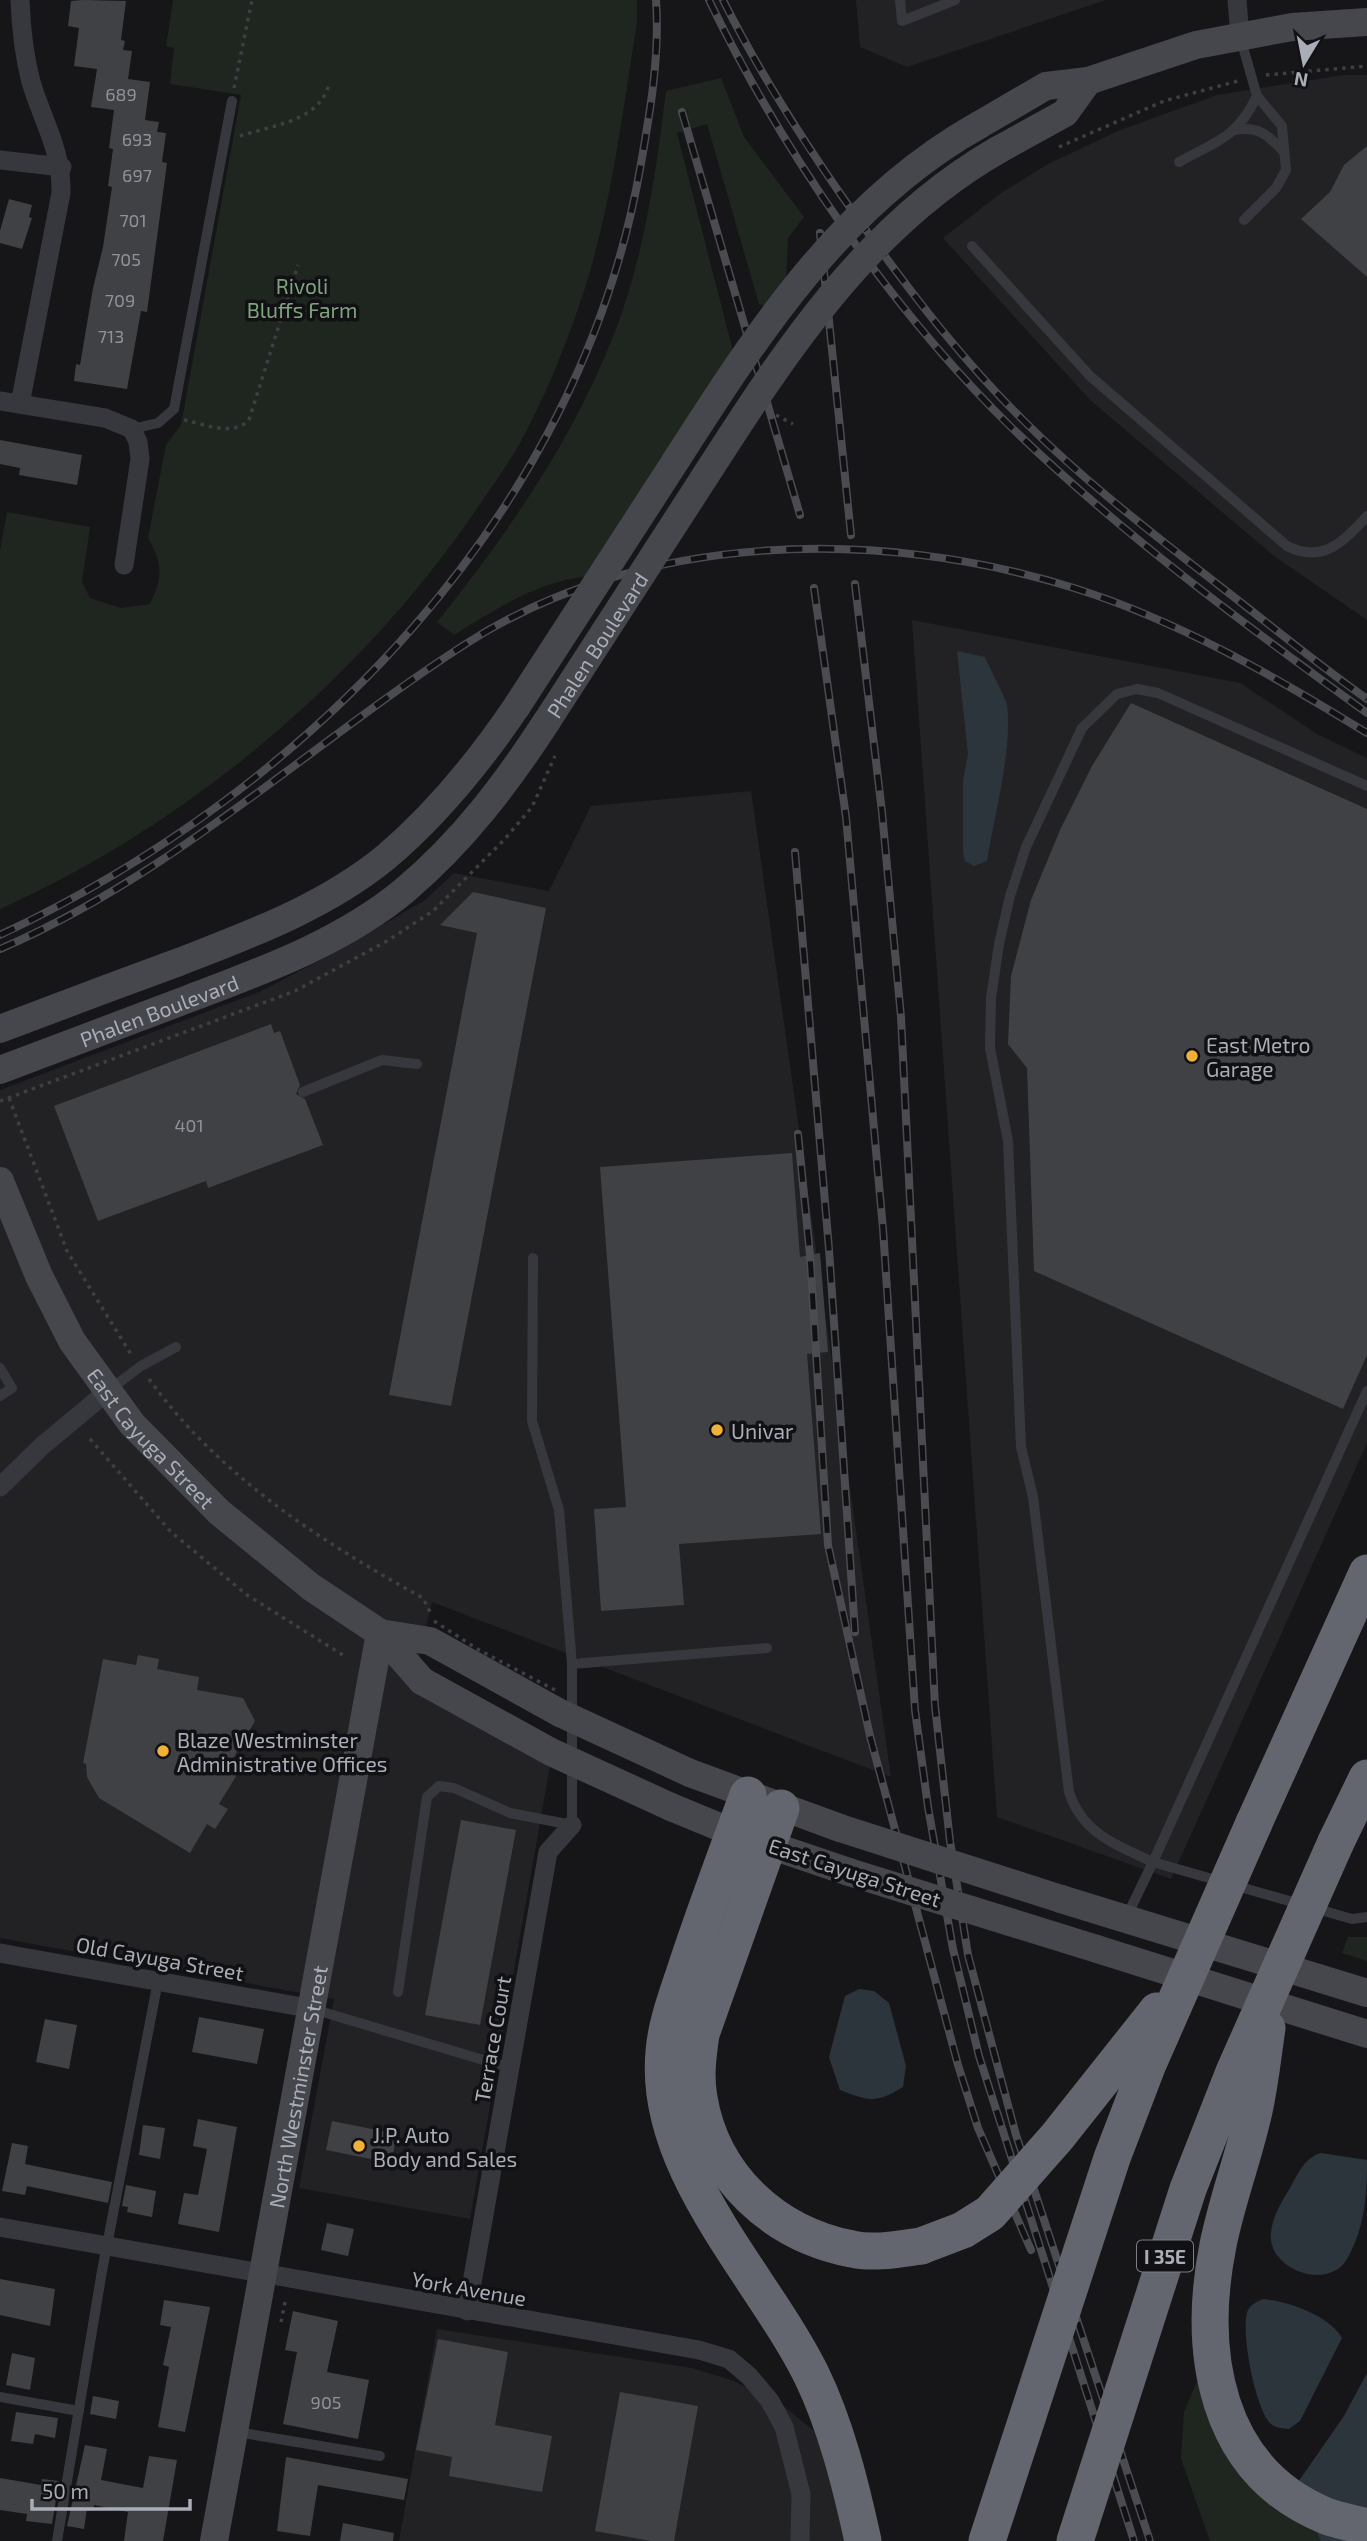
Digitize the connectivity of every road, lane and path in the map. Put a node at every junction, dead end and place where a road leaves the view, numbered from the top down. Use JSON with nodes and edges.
{"nodes":[{"id":1,"x":20,"y":0,"type":"edge"},
{"id":2,"x":252,"y":0,"type":"edge"},
{"id":3,"x":900,"y":0,"type":"edge"},
{"id":4,"x":955,"y":0,"type":"edge"},
{"id":5,"x":1237,"y":0,"type":"edge"},
{"id":6,"x":1367,"y":22,"type":"edge"},
{"id":7,"x":1240,"y":36,"type":"junction"},
{"id":8,"x":1367,"y":66,"type":"edge"},
{"id":9,"x":1254,"y":77,"type":"junction"},
{"id":10,"x":1088,"y":81,"type":"junction"},
{"id":11,"x":329,"y":84,"type":"dead end"},
{"id":12,"x":1256,"y":96,"type":"junction"},
{"id":13,"x":232,"y":100,"type":"joint"},
{"id":14,"x":1235,"y":130,"type":"junction"},
{"id":15,"x":224,"y":141,"type":"junction"},
{"id":16,"x":1046,"y":152,"type":"dead end"},
{"id":17,"x":1284,"y":153,"type":"junction"},
{"id":18,"x":0,"y":160,"type":"edge"},
{"id":19,"x":1179,"y":162,"type":"dead end"},
{"id":20,"x":62,"y":167,"type":"junction"},
{"id":21,"x":1244,"y":220,"type":"dead end"},
{"id":22,"x":972,"y":246,"type":"dead end"},
{"id":23,"x":298,"y":265,"type":"dead end"},
{"id":24,"x":10,"y":402,"type":"edge"},
{"id":25,"x":167,"y":416,"type":"junction"},
{"id":26,"x":793,"y":424,"type":"dead end"},
{"id":27,"x":768,"y":426,"type":"dead end"},
{"id":28,"x":132,"y":429,"type":"junction"},
{"id":29,"x":1367,"y":516,"type":"edge"},
{"id":30,"x":124,"y":565,"type":"dead end"},
{"id":31,"x":1367,"y":786,"type":"edge"},
{"id":32,"x":0,"y":1029,"type":"edge"},
{"id":33,"x":417,"y":1064,"type":"dead end"},
{"id":34,"x":0,"y":1070,"type":"edge"},
{"id":35,"x":303,"y":1092,"type":"dead end"},
{"id":36,"x":9,"y":1098,"type":"dead end"},
{"id":37,"x":0,"y":1181,"type":"edge"},
{"id":38,"x":533,"y":1258,"type":"dead end"},
{"id":39,"x":176,"y":1347,"type":"dead end"},
{"id":40,"x":130,"y":1355,"type":"dead end"},
{"id":41,"x":0,"y":1368,"type":"edge"},
{"id":42,"x":151,"y":1382,"type":"dead end"},
{"id":43,"x":108,"y":1391,"type":"junction"},
{"id":44,"x":1367,"y":1391,"type":"edge"},
{"id":45,"x":0,"y":1396,"type":"edge"},
{"id":46,"x":90,"y":1439,"type":"dead end"},
{"id":47,"x":1,"y":1483,"type":"edge"},
{"id":48,"x":1367,"y":1573,"type":"edge"},
{"id":49,"x":432,"y":1631,"type":"junction"},
{"id":50,"x":380,"y":1633,"type":"junction"},
{"id":51,"x":767,"y":1648,"type":"dead end"},
{"id":52,"x":346,"y":1657,"type":"dead end"},
{"id":53,"x":572,"y":1664,"type":"junction"},
{"id":54,"x":1367,"y":1778,"type":"edge"},
{"id":55,"x":748,"y":1796,"type":"junction"},
{"id":56,"x":781,"y":1808,"type":"junction"},
{"id":57,"x":572,"y":1825,"type":"junction"},
{"id":58,"x":734,"y":1833,"type":"junction"},
{"id":59,"x":768,"y":1844,"type":"junction"},
{"id":60,"x":1153,"y":1862,"type":"junction"},
{"id":61,"x":1367,"y":1917,"type":"edge"},
{"id":62,"x":1126,"y":1919,"type":"junction"},
{"id":63,"x":0,"y":1952,"type":"edge"},
{"id":64,"x":1193,"y":1963,"type":"junction"},
{"id":65,"x":1275,"y":1978,"type":"junction"},
{"id":66,"x":158,"y":1981,"type":"junction"},
{"id":67,"x":398,"y":1992,"type":"dead end"},
{"id":68,"x":1367,"y":1993,"type":"edge"},
{"id":69,"x":313,"y":2009,"type":"junction"},
{"id":70,"x":1367,"y":2034,"type":"edge"},
{"id":71,"x":510,"y":2068,"type":"junction"},
{"id":72,"x":0,"y":2227,"type":"edge"},
{"id":73,"x":107,"y":2246,"type":"junction"},
{"id":74,"x":262,"y":2273,"type":"junction"},
{"id":75,"x":467,"y":2311,"type":"junction"},
{"id":76,"x":0,"y":2397,"type":"edge"},
{"id":77,"x":79,"y":2412,"type":"junction"},
{"id":78,"x":233,"y":2431,"type":"junction"},
{"id":79,"x":380,"y":2456,"type":"dead end"},
{"id":80,"x":1367,"y":2527,"type":"edge"},
{"id":81,"x":57,"y":2541,"type":"edge"},
{"id":82,"x":214,"y":2541,"type":"edge"},
{"id":83,"x":800,"y":2541,"type":"edge"},
{"id":84,"x":863,"y":2541,"type":"edge"},
{"id":85,"x":987,"y":2541,"type":"edge"},
{"id":86,"x":1075,"y":2541,"type":"edge"}],
"edges":[{"from":1,"to":20,"type":"street"},
{"from":2,"to":13,"type":"path"},
{"from":3,"to":4,"type":"lane"},
{"from":5,"to":7,"type":"street"},
{"from":6,"to":7,"type":"main road","name":"Phalen Boulevard"},
{"from":7,"to":9,"type":"lane"},
{"from":7,"to":10,"type":"main road","name":"Phalen Boulevard"},
{"from":8,"to":9,"type":"path"},
{"from":9,"to":12,"type":"lane"},
{"from":9,"to":16,"type":"path"},
{"from":10,"to":32,"type":"main road","name":"Phalen Boulevard","bridge":true},
{"from":10,"to":34,"type":"main road","name":"Phalen Boulevard","bridge":true},
{"from":11,"to":15,"type":"path"},
{"from":12,"to":14,"type":"lane"},
{"from":12,"to":17,"type":"lane"},
{"from":13,"to":15,"type":"lane"},
{"from":14,"to":17,"type":"lane"},
{"from":14,"to":19,"type":"lane"},
{"from":15,"to":25,"type":"lane"},
{"from":17,"to":21,"type":"lane"},
{"from":18,"to":20,"type":"street"},
{"from":20,"to":24,"type":"street"},
{"from":22,"to":29,"type":"lane"},
{"from":23,"to":25,"type":"path"},
{"from":24,"to":28,"type":"street"},
{"from":25,"to":28,"type":"lane"},
{"from":26,"to":27,"type":"path"},
{"from":28,"to":30,"type":"street"},
{"from":31,"to":60,"type":"lane"},
{"from":33,"to":35,"type":"lane"},
{"from":36,"to":40,"type":"path"},
{"from":37,"to":43,"type":"main road","name":"East Cayuga Street"},
{"from":38,"to":53,"type":"lane"},
{"from":39,"to":43,"type":"lane"},
{"from":41,"to":45,"type":"lane"},
{"from":42,"to":49,"type":"path"},
{"from":43,"to":47,"type":"street"},
{"from":43,"to":50,"type":"main road","name":"East Cayuga Street"},
{"from":44,"to":60,"type":"lane"},
{"from":46,"to":52,"type":"path"},
{"from":48,"to":64,"type":"highway","bridge":true},
{"from":49,"to":50,"type":"main road","name":"East Cayuga Street"},
{"from":49,"to":55,"type":"main road","name":"East Cayuga Street","bridge":true},
{"from":50,"to":58,"type":"main road","name":"East Cayuga Street","bridge":true},
{"from":50,"to":69,"type":"main road","name":"North Westminster Street"},
{"from":51,"to":53,"type":"lane"},
{"from":53,"to":57,"type":"lane"},
{"from":54,"to":65,"type":"highway","number":"I 35E","bridge":true},
{"from":55,"to":56,"type":"main road","name":"East Cayuga Street"},
{"from":55,"to":58,"type":"highway"},
{"from":56,"to":59,"type":"highway"},
{"from":56,"to":62,"type":"main road","name":"East Cayuga Street","bridge":true},
{"from":57,"to":67,"type":"lane"},
{"from":57,"to":71,"type":"street","name":"Terrace Court"},
{"from":58,"to":59,"type":"main road","name":"East Cayuga Street"},
{"from":58,"to":84,"type":"highway"},
{"from":59,"to":64,"type":"highway","bridge":true},
{"from":59,"to":70,"type":"main road","name":"East Cayuga Street","bridge":true},
{"from":60,"to":61,"type":"lane"},
{"from":60,"to":62,"type":"lane"},
{"from":62,"to":68,"type":"main road","name":"East Cayuga Street"},
{"from":63,"to":66,"type":"street","name":"Old Cayuga Street"},
{"from":64,"to":85,"type":"highway","bridge":true},
{"from":65,"to":80,"type":"highway","bridge":true},
{"from":65,"to":86,"type":"highway","number":"I 35E","bridge":true},
{"from":66,"to":69,"type":"street","name":"Old Cayuga Street"},
{"from":66,"to":73,"type":"lane"},
{"from":69,"to":71,"type":"lane"},
{"from":69,"to":74,"type":"main road","name":"North Westminster Street"},
{"from":71,"to":75,"type":"street","name":"Terrace Court"},
{"from":72,"to":73,"type":"street","name":"York Avenue"},
{"from":73,"to":74,"type":"street","name":"York Avenue"},
{"from":73,"to":77,"type":"lane"},
{"from":74,"to":75,"type":"street","name":"York Avenue"},
{"from":74,"to":78,"type":"main road","name":"North Westminster Street"},
{"from":75,"to":83,"type":"street","name":"York Avenue"},
{"from":76,"to":77,"type":"lane"},
{"from":77,"to":81,"type":"lane"},
{"from":78,"to":79,"type":"lane"},
{"from":78,"to":82,"type":"main road","name":"North Westminster Street"}]}
